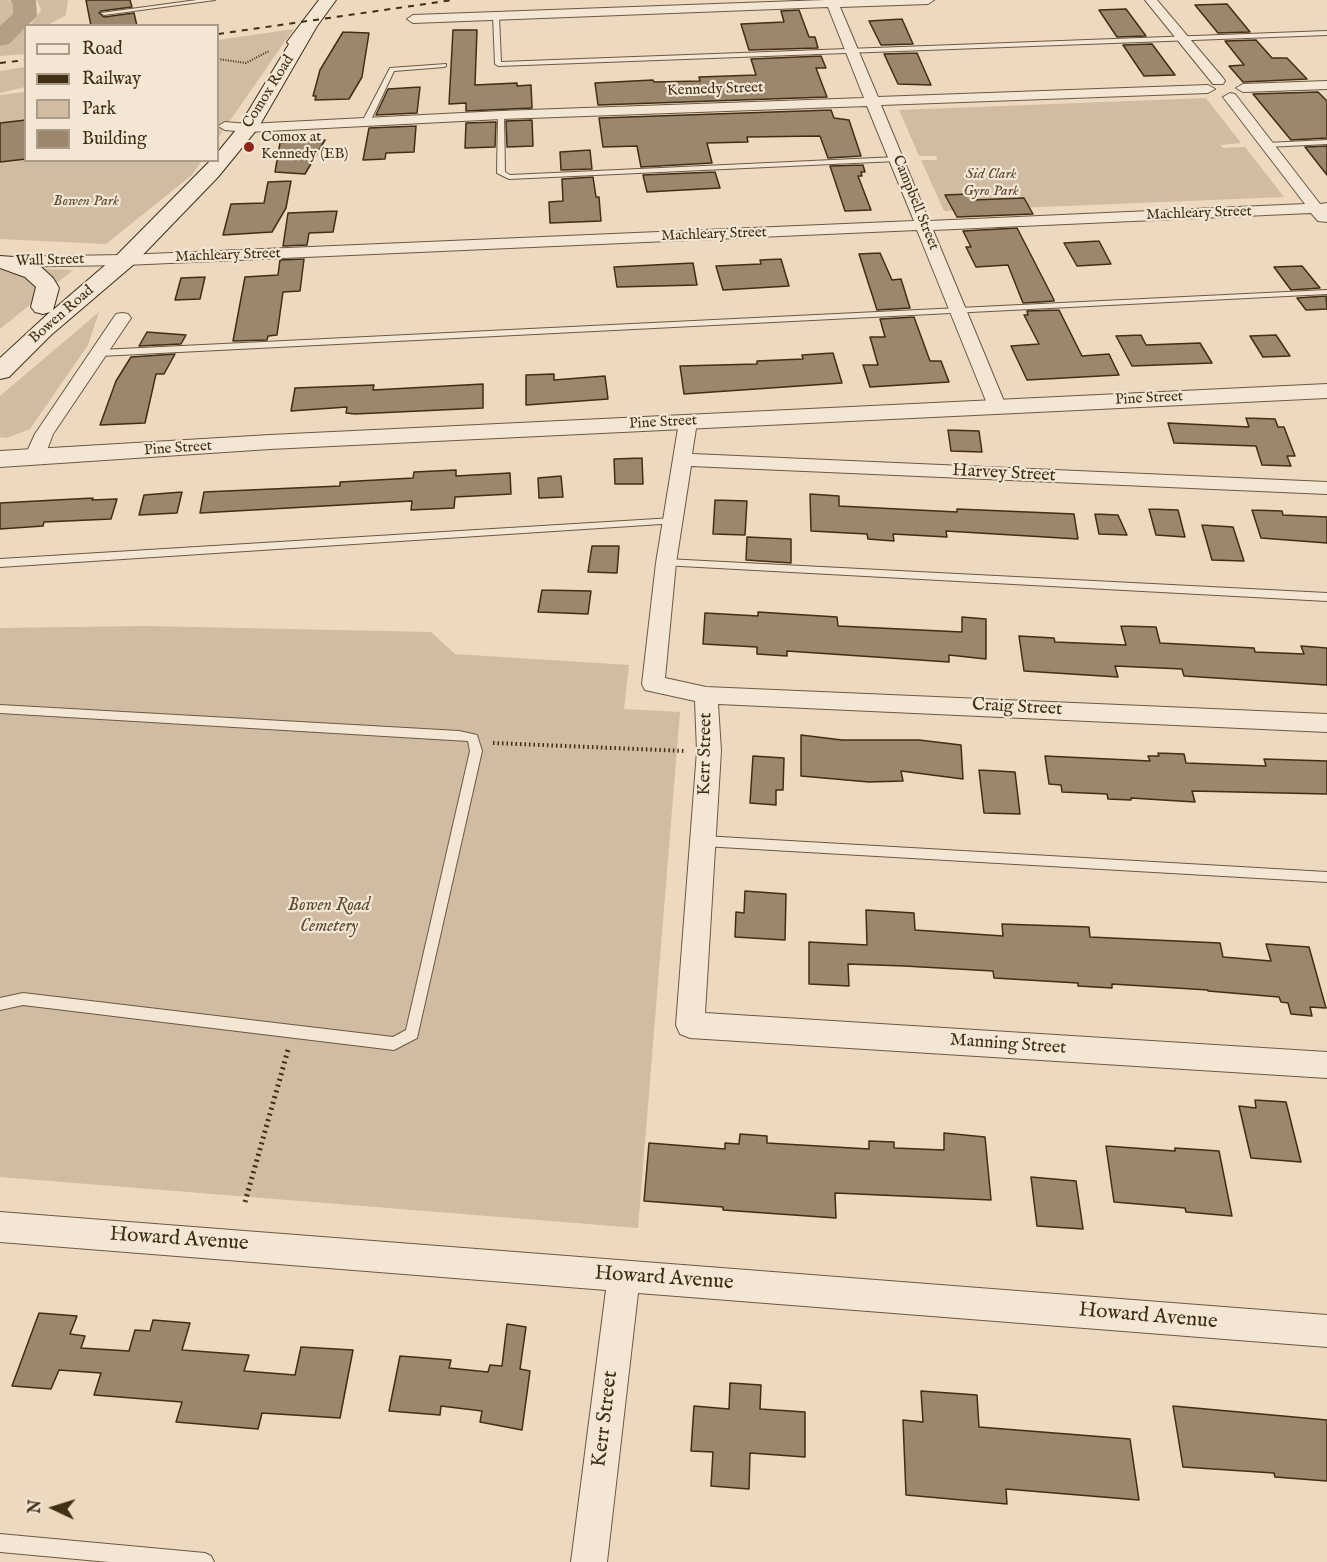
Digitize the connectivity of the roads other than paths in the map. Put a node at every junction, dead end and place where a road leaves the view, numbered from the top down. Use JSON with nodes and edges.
{"nodes":[{"id":1,"x":212,"y":0,"type":"edge"},
{"id":2,"x":327,"y":0,"type":"edge"},
{"id":3,"x":928,"y":0,"type":"edge"},
{"id":4,"x":1150,"y":0,"type":"edge"},
{"id":5,"x":831,"y":2,"type":"edge"},
{"id":6,"x":104,"y":13,"type":"dead end"},
{"id":7,"x":496,"y":16,"type":"junction"},
{"id":8,"x":413,"y":19,"type":"dead end"},
{"id":9,"x":309,"y":25,"type":"junction"},
{"id":10,"x":1327,"y":33,"type":"edge"},
{"id":11,"x":1183,"y":38,"type":"junction"},
{"id":12,"x":852,"y":50,"type":"junction"},
{"id":13,"x":444,"y":65,"type":"dead end"},
{"id":14,"x":1213,"y":85,"type":"junction"},
{"id":15,"x":1327,"y":85,"type":"edge"},
{"id":16,"x":1237,"y":92,"type":"junction"},
{"id":17,"x":873,"y":101,"type":"junction"},
{"id":18,"x":501,"y":115,"type":"junction"},
{"id":19,"x":366,"y":122,"type":"junction"},
{"id":20,"x":248,"y":128,"type":"junction"},
{"id":21,"x":221,"y":130,"type":"edge"},
{"id":22,"x":1327,"y":142,"type":"edge"},
{"id":23,"x":1267,"y":145,"type":"junction"},
{"id":24,"x":897,"y":159,"type":"junction"},
{"id":25,"x":195,"y":162,"type":"edge"},
{"id":26,"x":1321,"y":208,"type":"edge"},
{"id":27,"x":1327,"y":222,"type":"edge"},
{"id":28,"x":924,"y":226,"type":"junction"},
{"id":29,"x":100,"y":260,"type":"junction"},
{"id":30,"x":125,"y":260,"type":"junction"},
{"id":31,"x":2,"y":262,"type":"edge"},
{"id":32,"x":1327,"y":292,"type":"edge"},
{"id":33,"x":43,"y":308,"type":"junction"},
{"id":34,"x":958,"y":310,"type":"junction"},
{"id":35,"x":122,"y":318,"type":"dead end"},
{"id":36,"x":0,"y":344,"type":"edge"},
{"id":37,"x":100,"y":352,"type":"junction"},
{"id":38,"x":0,"y":372,"type":"edge"},
{"id":39,"x":1325,"y":395,"type":"edge"},
{"id":40,"x":997,"y":406,"type":"junction"},
{"id":41,"x":688,"y":422,"type":"junction"},
{"id":42,"x":34,"y":458,"type":"junction"},
{"id":43,"x":0,"y":459,"type":"edge"},
{"id":44,"x":682,"y":460,"type":"junction"},
{"id":45,"x":1327,"y":488,"type":"edge"},
{"id":46,"x":673,"y":521,"type":"junction"},
{"id":47,"x":0,"y":563,"type":"edge"},
{"id":48,"x":666,"y":563,"type":"junction"},
{"id":49,"x":1327,"y":597,"type":"edge"},
{"id":50,"x":706,"y":695,"type":"junction"},
{"id":51,"x":0,"y":710,"type":"edge"},
{"id":52,"x":1327,"y":723,"type":"edge"},
{"id":53,"x":703,"y":841,"type":"junction"},
{"id":54,"x":1327,"y":877,"type":"edge"},
{"id":55,"x":0,"y":1004,"type":"edge"},
{"id":56,"x":690,"y":1025,"type":"joint"},
{"id":57,"x":1327,"y":1065,"type":"edge"},
{"id":58,"x":0,"y":1227,"type":"edge"},
{"id":59,"x":624,"y":1276,"type":"junction"},
{"id":60,"x":1327,"y":1331,"type":"edge"},
{"id":61,"x":0,"y":1543,"type":"edge"},
{"id":62,"x":205,"y":1562,"type":"edge"},
{"id":63,"x":589,"y":1562,"type":"edge"}],
"edges":[{"from":1,"to":6,"type":"lane"},
{"from":2,"to":9,"type":"main road","name":"Comox Road"},
{"from":3,"to":5,"type":"street"},
{"from":4,"to":11,"type":"street"},
{"from":5,"to":7,"type":"street"},
{"from":5,"to":12,"type":"street","name":"Campbell Street"},
{"from":7,"to":8,"type":"street"},
{"from":7,"to":12,"type":"lane"},
{"from":9,"to":20,"type":"main road","name":"Comox Road"},
{"from":9,"to":21,"type":"main road","name":"Comox Road"},
{"from":10,"to":11,"type":"lane"},
{"from":11,"to":12,"type":"lane"},
{"from":11,"to":14,"type":"street"},
{"from":12,"to":17,"type":"street","name":"Campbell Street"},
{"from":13,"to":19,"type":"lane"},
{"from":14,"to":16,"type":"street","name":"Kennedy Street"},
{"from":14,"to":17,"type":"street","name":"Kennedy Street"},
{"from":15,"to":16,"type":"street"},
{"from":16,"to":23,"type":"street"},
{"from":17,"to":18,"type":"street","name":"Kennedy Street"},
{"from":17,"to":24,"type":"street","name":"Campbell Street"},
{"from":18,"to":19,"type":"street","name":"Kennedy Street"},
{"from":18,"to":24,"type":"lane"},
{"from":19,"to":20,"type":"street","name":"Kennedy Street"},
{"from":20,"to":21,"type":"street","name":"Kennedy Street"},
{"from":20,"to":30,"type":"main road","name":"Comox Road"},
{"from":22,"to":23,"type":"lane"},
{"from":23,"to":26,"type":"street"},
{"from":24,"to":28,"type":"street","name":"Campbell Street"},
{"from":25,"to":29,"type":"main road"},
{"from":26,"to":27,"type":"street"},
{"from":26,"to":28,"type":"street","name":"Machleary Street"},
{"from":28,"to":30,"type":"street","name":"Machleary Street"},
{"from":28,"to":34,"type":"street","name":"Campbell Street"},
{"from":29,"to":30,"type":"street","name":"Machleary Street"},
{"from":29,"to":31,"type":"street","name":"Wall Street"},
{"from":29,"to":33,"type":"main road","name":"Bowen Road"},
{"from":30,"to":38,"type":"main road","name":"Bowen Road"},
{"from":31,"to":33,"type":"main road"},
{"from":32,"to":34,"type":"lane"},
{"from":33,"to":36,"type":"main road","name":"Bowen Road"},
{"from":34,"to":37,"type":"lane"},
{"from":34,"to":40,"type":"street","name":"Campbell Street"},
{"from":35,"to":37,"type":"street"},
{"from":37,"to":42,"type":"street"},
{"from":39,"to":40,"type":"street","name":"Pine Street"},
{"from":40,"to":41,"type":"street","name":"Pine Street"},
{"from":41,"to":42,"type":"street","name":"Pine Street"},
{"from":41,"to":44,"type":"street","name":"Kerr Street"},
{"from":42,"to":43,"type":"street","name":"Pine Street"},
{"from":44,"to":45,"type":"street","name":"Harvey Street"},
{"from":44,"to":46,"type":"street","name":"Kerr Street"},
{"from":46,"to":47,"type":"lane"},
{"from":46,"to":48,"type":"street","name":"Kerr Street"},
{"from":48,"to":49,"type":"lane"},
{"from":48,"to":50,"type":"street","name":"Kerr Street"},
{"from":50,"to":52,"type":"street","name":"Craig Street"},
{"from":50,"to":53,"type":"street","name":"Kerr Street"},
{"from":51,"to":55,"type":"lane"},
{"from":53,"to":54,"type":"lane"},
{"from":53,"to":56,"type":"street","name":"Kerr Street"},
{"from":56,"to":57,"type":"street","name":"Manning Street"},
{"from":58,"to":59,"type":"street","name":"Howard Avenue"},
{"from":59,"to":60,"type":"street","name":"Howard Avenue"},
{"from":59,"to":63,"type":"street","name":"Kerr Street"},
{"from":61,"to":62,"type":"lane"}]}
